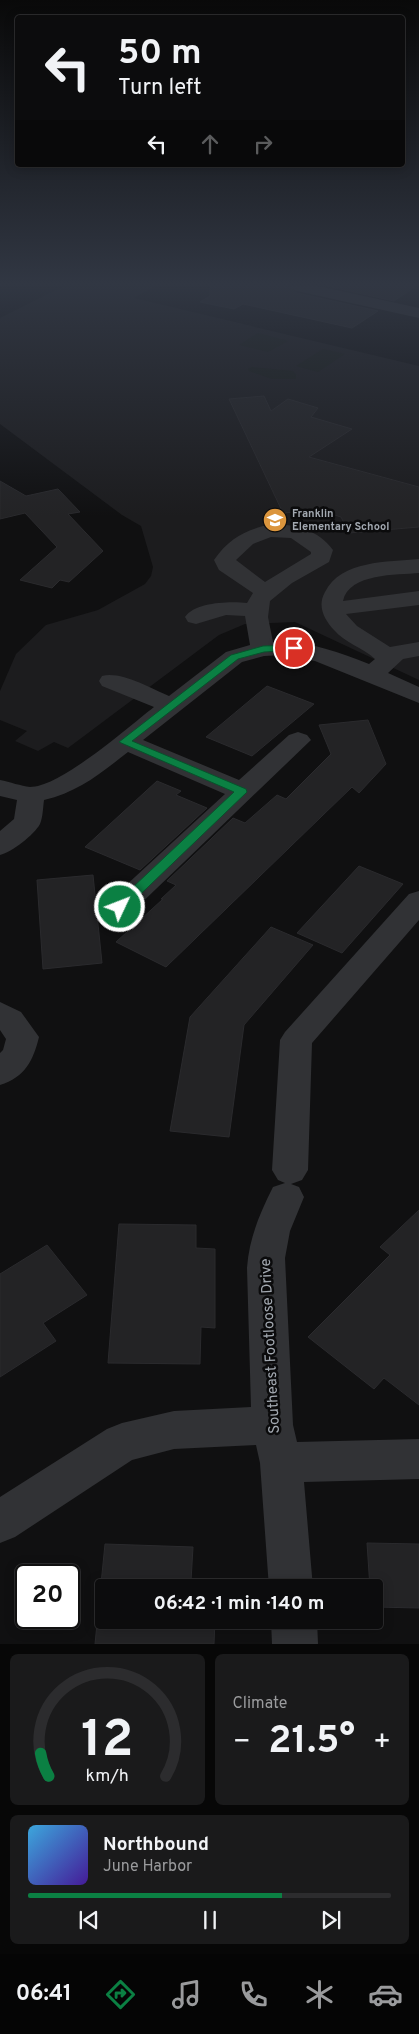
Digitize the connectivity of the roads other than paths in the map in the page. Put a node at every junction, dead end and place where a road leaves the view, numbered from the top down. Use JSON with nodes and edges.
{"nodes":[{"id":1,"x":419,"y":566,"type":"edge"},
{"id":2,"x":419,"y":598,"type":"edge"},
{"id":3,"x":333,"y":609,"type":"junction"},
{"id":4,"x":196,"y":617,"type":"dead end"},
{"id":5,"x":263,"y":649,"type":"junction"},
{"id":6,"x":419,"y":649,"type":"edge"},
{"id":7,"x":388,"y":658,"type":"junction"},
{"id":8,"x":371,"y":675,"type":"junction"},
{"id":9,"x":111,"y":681,"type":"dead end"},
{"id":10,"x":419,"y":696,"type":"edge"},
{"id":11,"x":172,"y":706,"type":"junction"},
{"id":12,"x":298,"y":740,"type":"dead end"},
{"id":13,"x":125,"y":742,"type":"junction"},
{"id":14,"x":0,"y":788,"type":"edge"},
{"id":15,"x":242,"y":792,"type":"junction"},
{"id":16,"x":31,"y":795,"type":"junction"},
{"id":17,"x":0,"y":846,"type":"edge"},
{"id":18,"x":419,"y":901,"type":"edge"},
{"id":19,"x":120,"y":907,"type":"dead end"},
{"id":20,"x":0,"y":1014,"type":"edge"},
{"id":21,"x":0,"y":1072,"type":"edge"},
{"id":22,"x":277,"y":1444,"type":"junction"},
{"id":23,"x":419,"y":1459,"type":"edge"},
{"id":24,"x":0,"y":1522,"type":"edge"},
{"id":25,"x":290,"y":1579,"type":"edge"},
{"id":26,"x":295,"y":1629,"type":"edge"},
{"id":27,"x":296,"y":1644,"type":"edge"}],
"edges":[{"from":1,"to":3,"type":"street"},
{"from":2,"to":3,"type":"street"},
{"from":3,"to":7,"type":"street"},
{"from":4,"to":5,"type":"street"},
{"from":5,"to":8,"type":"street"},
{"from":5,"to":11,"type":"street"},
{"from":6,"to":7,"type":"street"},
{"from":7,"to":8,"type":"street"},
{"from":8,"to":10,"type":"street"},
{"from":9,"to":11,"type":"street"},
{"from":11,"to":13,"type":"street"},
{"from":12,"to":15,"type":"street"},
{"from":13,"to":15,"type":"street"},
{"from":13,"to":16,"type":"street"},
{"from":14,"to":16,"type":"street"},
{"from":15,"to":19,"type":"street"},
{"from":16,"to":17,"type":"street"},
{"from":18,"to":22,"type":"street","name":"Southeast Footloose Drive"},
{"from":20,"to":21,"type":"street"},
{"from":22,"to":23,"type":"street"},
{"from":22,"to":24,"type":"street"},
{"from":22,"to":25,"type":"street","name":"Southeast Footloose Drive"},
{"from":26,"to":27,"type":"street"}]}
